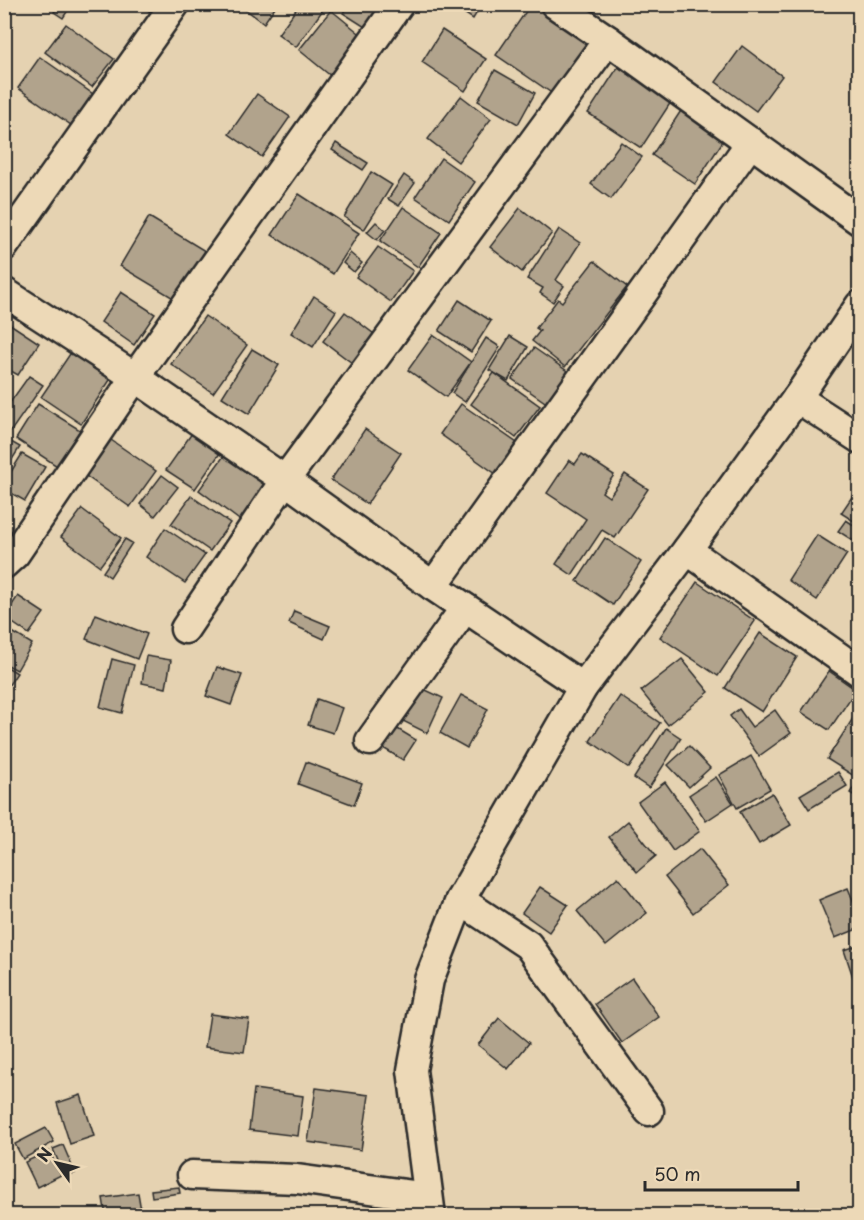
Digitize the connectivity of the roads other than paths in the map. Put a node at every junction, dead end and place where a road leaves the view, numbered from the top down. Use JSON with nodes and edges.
{"nodes":[{"id":1,"x":175,"y":4,"type":"edge"},
{"id":2,"x":399,"y":4,"type":"edge"},
{"id":3,"x":555,"y":4,"type":"edge"},
{"id":4,"x":608,"y":40,"type":"junction"},
{"id":5,"x":751,"y":142,"type":"junction"},
{"id":6,"x":860,"y":221,"type":"edge"},
{"id":7,"x":4,"y":246,"type":"edge"},
{"id":8,"x":4,"y":292,"type":"edge"},
{"id":9,"x":860,"y":305,"type":"edge"},
{"id":10,"x":135,"y":378,"type":"junction"},
{"id":11,"x":797,"y":398,"type":"junction"},
{"id":12,"x":860,"y":439,"type":"edge"},
{"id":13,"x":285,"y":480,"type":"junction"},
{"id":14,"x":687,"y":550,"type":"junction"},
{"id":15,"x":4,"y":564,"type":"edge"},
{"id":16,"x":433,"y":586,"type":"junction"},
{"id":17,"x":465,"y":608,"type":"junction"},
{"id":18,"x":185,"y":629,"type":"dead end"},
{"id":19,"x":860,"y":672,"type":"edge"},
{"id":20,"x":583,"y":687,"type":"junction"},
{"id":21,"x":370,"y":741,"type":"dead end"},
{"id":22,"x":460,"y":900,"type":"junction"},
{"id":23,"x":649,"y":1111,"type":"dead end"},
{"id":24,"x":192,"y":1175,"type":"dead end"},
{"id":25,"x":429,"y":1206,"type":"edge"}],
"edges":[{"from":1,"to":7,"type":"street"},
{"from":2,"to":10,"type":"street"},
{"from":3,"to":4,"type":"street"},
{"from":4,"to":5,"type":"street"},
{"from":4,"to":13,"type":"street"},
{"from":5,"to":6,"type":"street"},
{"from":5,"to":16,"type":"street"},
{"from":8,"to":10,"type":"street"},
{"from":9,"to":11,"type":"street"},
{"from":10,"to":13,"type":"street"},
{"from":10,"to":15,"type":"street"},
{"from":11,"to":12,"type":"street"},
{"from":11,"to":14,"type":"street"},
{"from":13,"to":16,"type":"street"},
{"from":13,"to":18,"type":"street"},
{"from":14,"to":19,"type":"street"},
{"from":14,"to":20,"type":"street"},
{"from":16,"to":17,"type":"street"},
{"from":17,"to":20,"type":"street"},
{"from":17,"to":21,"type":"street"},
{"from":20,"to":22,"type":"street"},
{"from":22,"to":23,"type":"street"},
{"from":22,"to":25,"type":"street"},
{"from":24,"to":25,"type":"street"}]}
